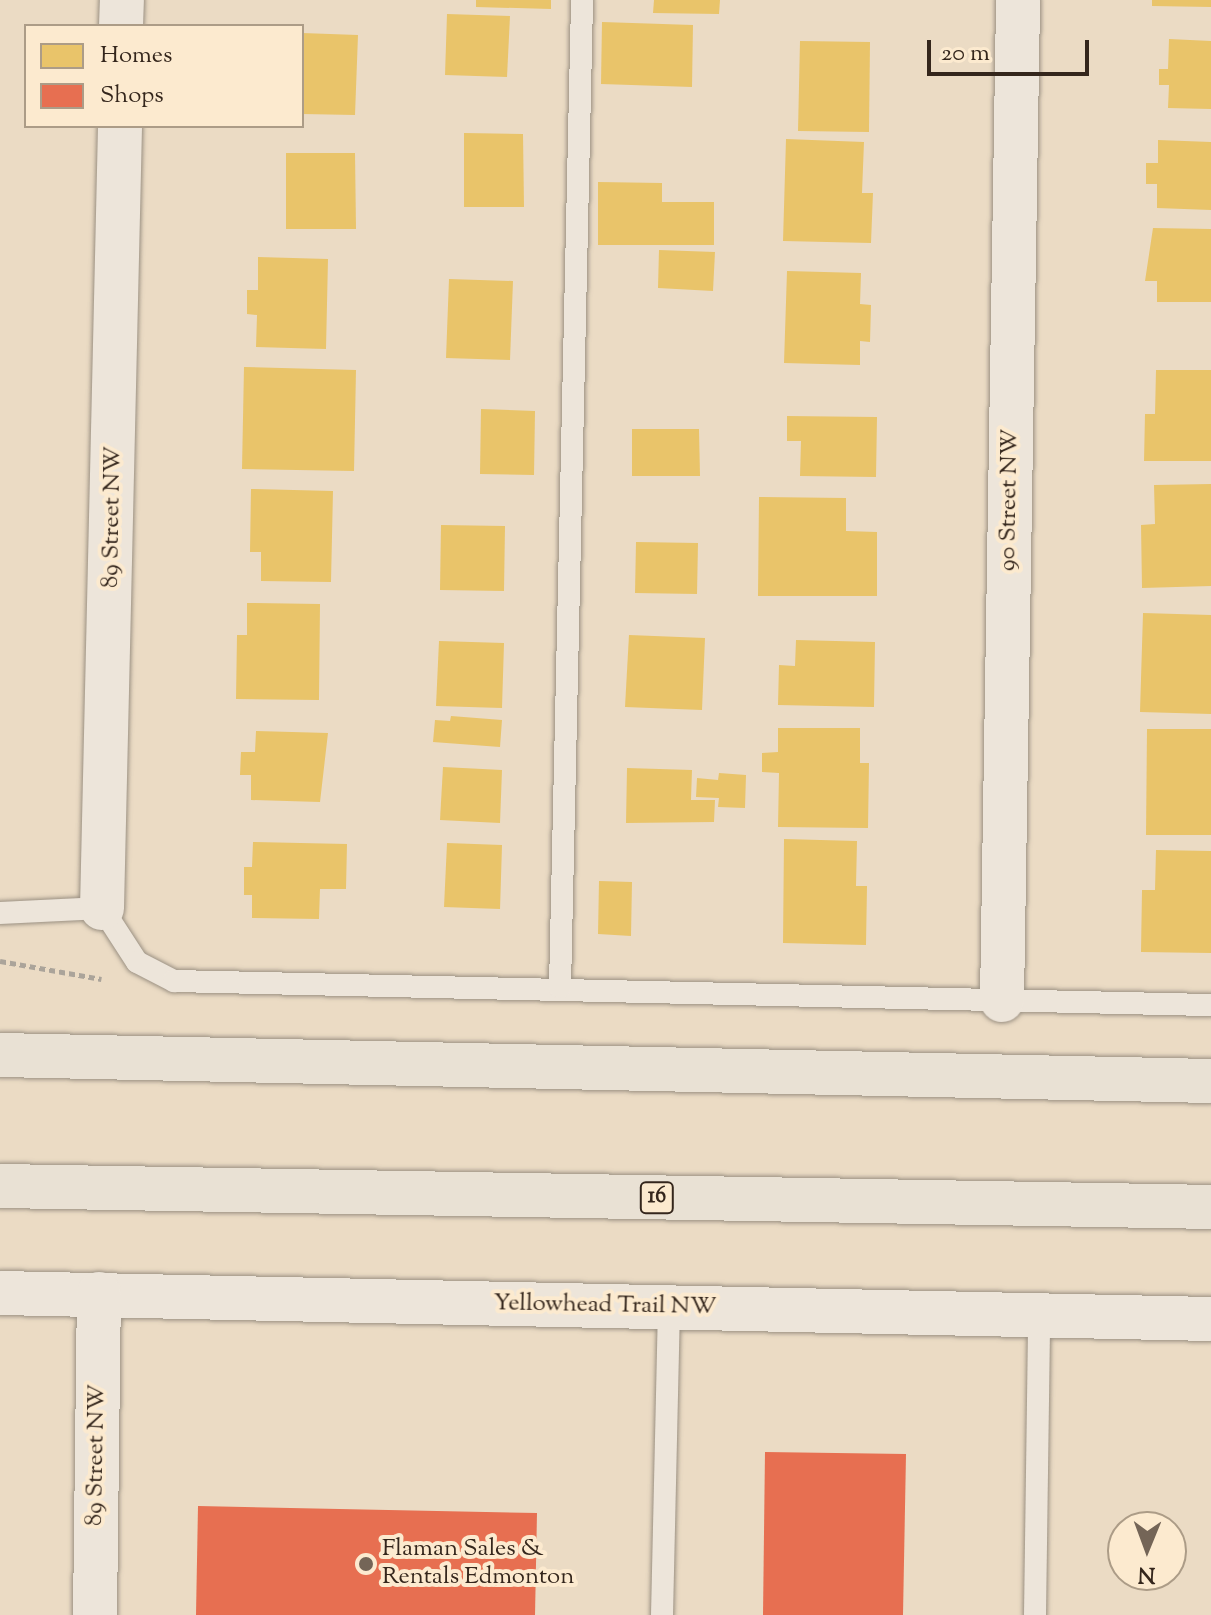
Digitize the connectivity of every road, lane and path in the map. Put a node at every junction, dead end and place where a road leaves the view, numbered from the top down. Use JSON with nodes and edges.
{"nodes":[{"id":1,"x":122,"y":0,"type":"edge"},
{"id":2,"x":582,"y":0,"type":"edge"},
{"id":3,"x":1018,"y":0,"type":"edge"},
{"id":4,"x":121,"y":24,"type":"edge"},
{"id":5,"x":120,"y":128,"type":"edge"},
{"id":6,"x":102,"y":908,"type":"junction"},
{"id":7,"x":0,"y":913,"type":"edge"},
{"id":8,"x":0,"y":961,"type":"edge"},
{"id":9,"x":174,"y":981,"type":"junction"},
{"id":10,"x":560,"y":987,"type":"junction"},
{"id":11,"x":1002,"y":1000,"type":"junction"},
{"id":12,"x":1211,"y":1005,"type":"edge"},
{"id":13,"x":0,"y":1055,"type":"edge"},
{"id":14,"x":1211,"y":1081,"type":"edge"},
{"id":15,"x":0,"y":1186,"type":"edge"},
{"id":16,"x":1211,"y":1207,"type":"edge"},
{"id":17,"x":0,"y":1293,"type":"edge"},
{"id":18,"x":99,"y":1294,"type":"junction"},
{"id":19,"x":669,"y":1308,"type":"junction"},
{"id":20,"x":1039,"y":1315,"type":"junction"},
{"id":21,"x":1211,"y":1319,"type":"edge"},
{"id":22,"x":95,"y":1615,"type":"edge"},
{"id":23,"x":662,"y":1615,"type":"edge"},
{"id":24,"x":1035,"y":1615,"type":"edge"}],
"edges":[{"from":1,"to":4,"type":"street"},
{"from":2,"to":10,"type":"lane"},
{"from":3,"to":11,"type":"street","name":"90 Street NW"},
{"from":5,"to":6,"type":"street","name":"89 Street NW"},
{"from":6,"to":7,"type":"lane"},
{"from":6,"to":9,"type":"lane"},
{"from":8,"to":9,"type":"path"},
{"from":9,"to":10,"type":"lane"},
{"from":10,"to":11,"type":"lane"},
{"from":11,"to":12,"type":"lane"},
{"from":13,"to":14,"type":"highway"},
{"from":15,"to":16,"type":"highway","number":"16"},
{"from":17,"to":18,"type":"street","name":"Yellowhead Trail NW"},
{"from":18,"to":19,"type":"street","name":"Yellowhead Trail NW"},
{"from":18,"to":22,"type":"street","name":"89 Street NW"},
{"from":19,"to":20,"type":"street","name":"Yellowhead Trail NW"},
{"from":19,"to":23,"type":"lane"},
{"from":20,"to":21,"type":"street","name":"Yellowhead Trail NW"},
{"from":20,"to":24,"type":"lane"}]}
